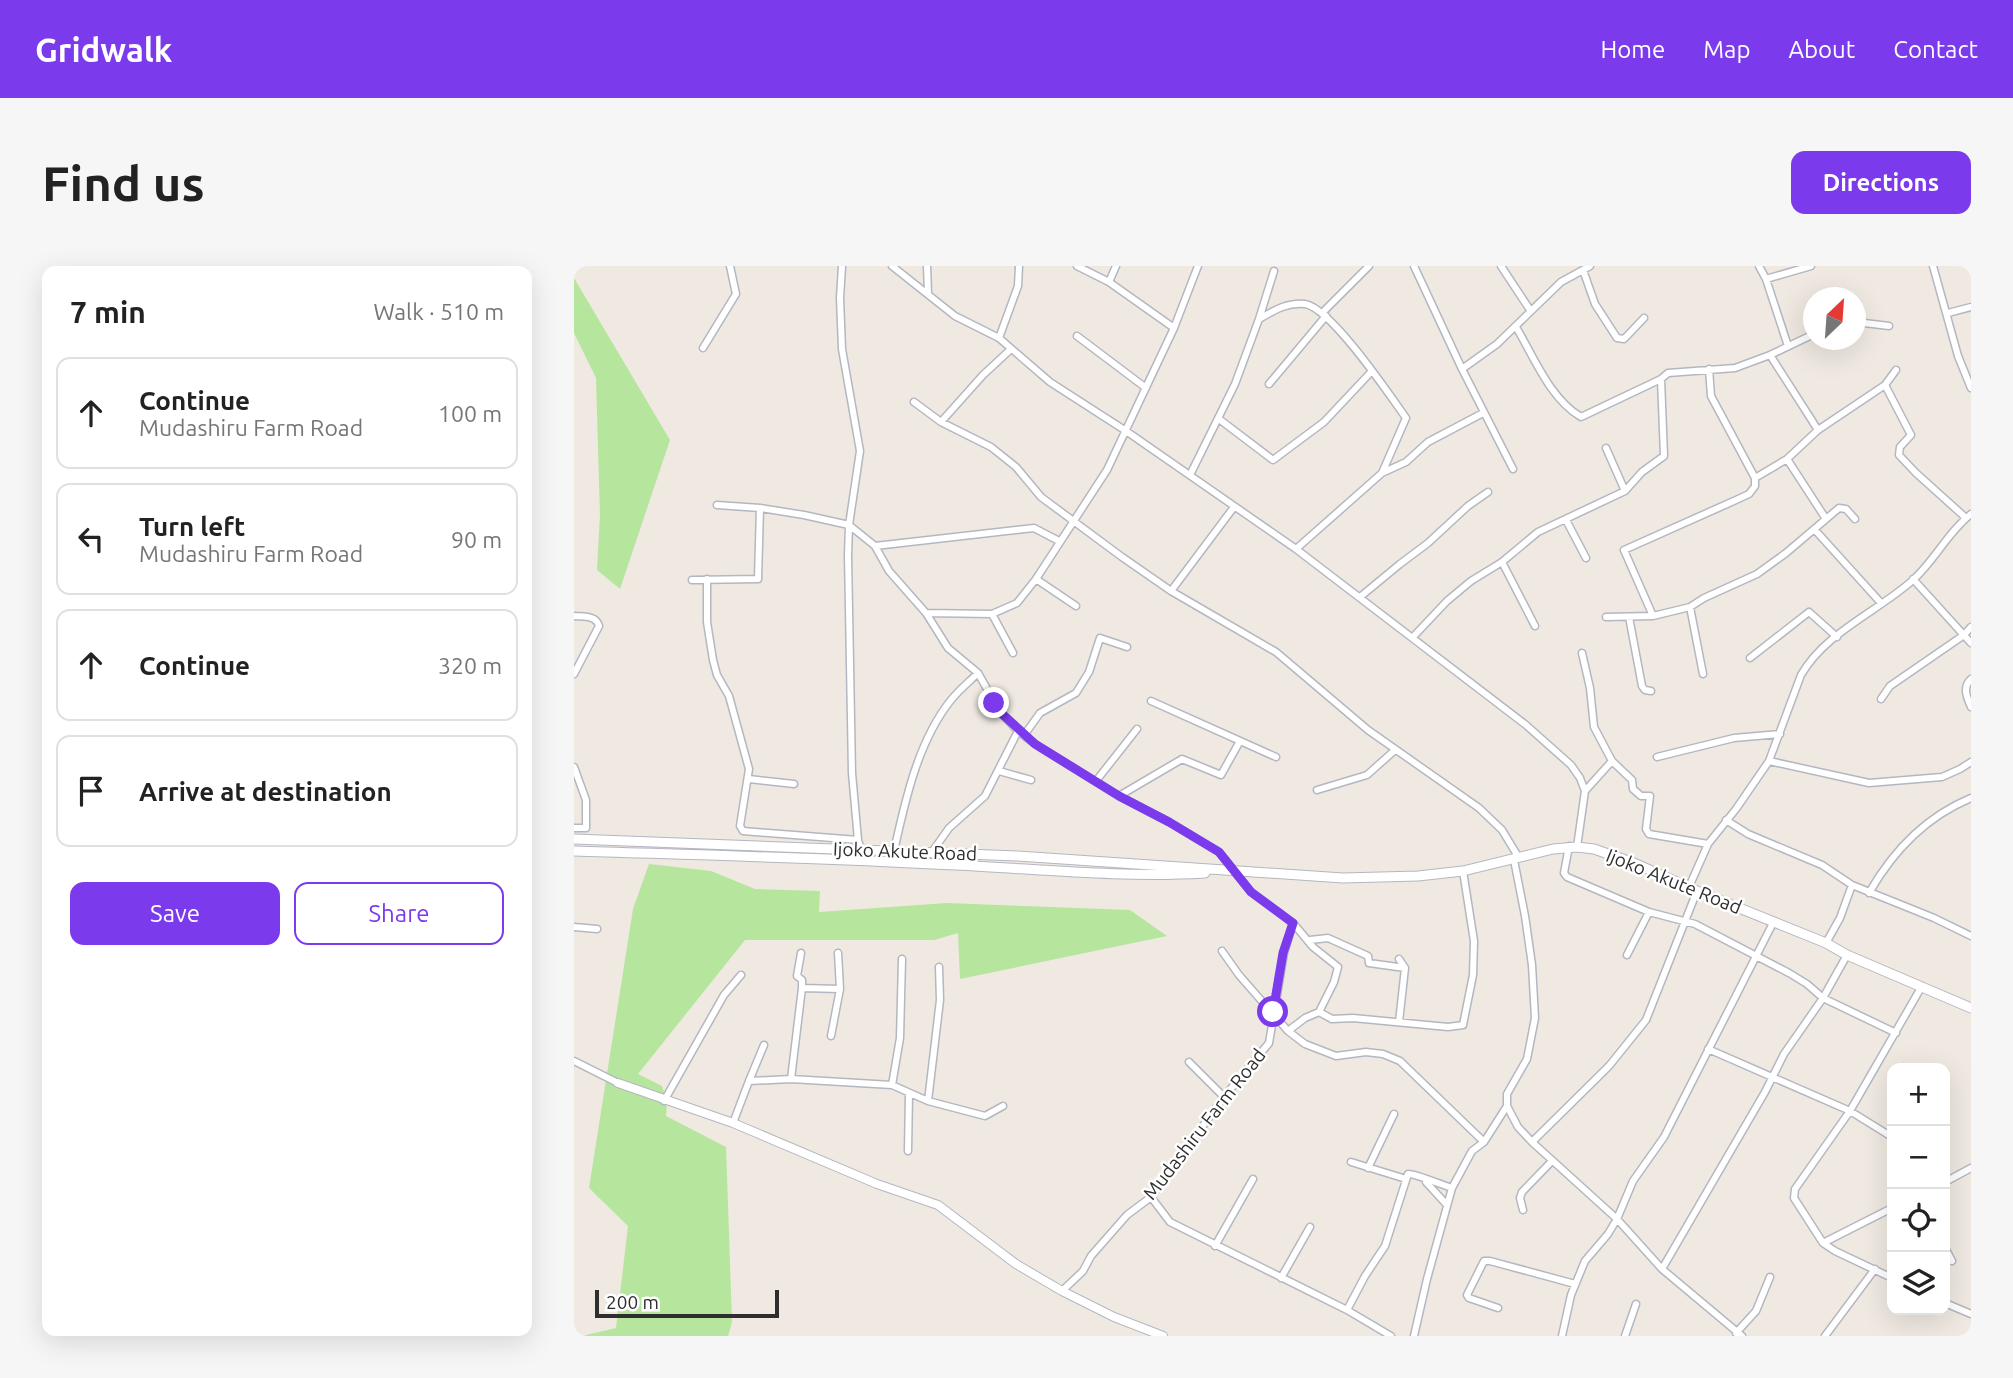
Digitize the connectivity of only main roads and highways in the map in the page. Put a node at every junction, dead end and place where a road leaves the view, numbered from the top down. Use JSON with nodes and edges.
{"nodes":[{"id":1,"x":574,"y":839,"type":"edge"},
{"id":2,"x":574,"y":851,"type":"edge"},
{"id":3,"x":1235,"y":872,"type":"junction"},
{"id":4,"x":1971,"y":1008,"type":"edge"}],
"edges":[{"from":1,"to":3,"type":"main road","name":"Ijoko Akute Road"},
{"from":2,"to":3,"type":"main road","name":"Ijoko Akute Road"},
{"from":3,"to":4,"type":"main road","name":"Ijoko Akute Road"}]}
